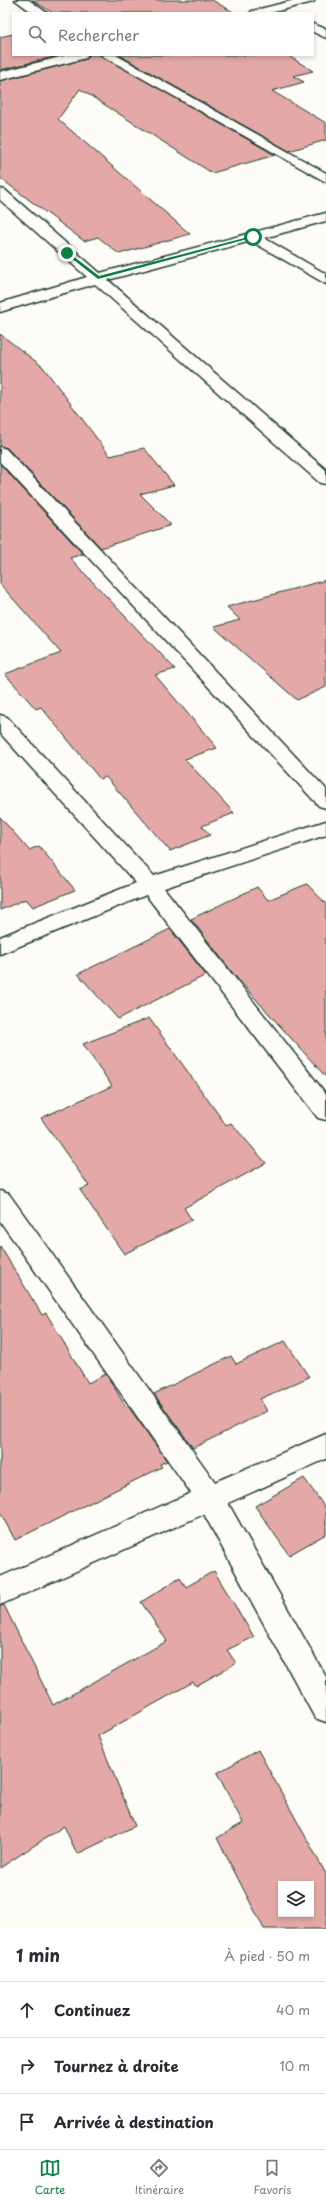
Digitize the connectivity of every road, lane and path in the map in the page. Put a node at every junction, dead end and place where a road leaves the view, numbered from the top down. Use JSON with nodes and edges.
{"nodes":[{"id":1,"x":21,"y":0,"type":"edge"},
{"id":2,"x":268,"y":0,"type":"edge"},
{"id":3,"x":310,"y":0,"type":"edge"},
{"id":4,"x":284,"y":10,"type":"edge"},
{"id":5,"x":40,"y":12,"type":"edge"},
{"id":6,"x":265,"y":12,"type":"edge"},
{"id":7,"x":314,"y":28,"type":"edge"},
{"id":8,"x":326,"y":34,"type":"edge"},
{"id":9,"x":78,"y":56,"type":"edge"},
{"id":10,"x":109,"y":56,"type":"edge"},
{"id":11,"x":0,"y":76,"type":"edge"},
{"id":12,"x":326,"y":178,"type":"edge"},
{"id":13,"x":0,"y":193,"type":"edge"},
{"id":14,"x":326,"y":217,"type":"edge"},
{"id":15,"x":253,"y":237,"type":"junction"},
{"id":16,"x":98,"y":278,"type":"junction"},
{"id":17,"x":326,"y":280,"type":"edge"},
{"id":18,"x":0,"y":308,"type":"edge"},
{"id":19,"x":0,"y":452,"type":"edge"},
{"id":20,"x":326,"y":479,"type":"edge"},
{"id":21,"x":0,"y":721,"type":"edge"},
{"id":22,"x":326,"y":801,"type":"edge"},
{"id":23,"x":326,"y":828,"type":"edge"},
{"id":24,"x":150,"y":885,"type":"junction"},
{"id":25,"x":0,"y":946,"type":"edge"},
{"id":26,"x":326,"y":1111,"type":"edge"},
{"id":27,"x":0,"y":1201,"type":"edge"},
{"id":28,"x":326,"y":1446,"type":"edge"},
{"id":29,"x":210,"y":1497,"type":"junction"},
{"id":30,"x":0,"y":1591,"type":"edge"},
{"id":31,"x":326,"y":1707,"type":"edge"}],
"edges":[{"from":1,"to":5,"type":"street"},
{"from":2,"to":4,"type":"street"},
{"from":3,"to":4,"type":"street"},
{"from":4,"to":6,"type":"street"},
{"from":7,"to":8,"type":"street"},
{"from":9,"to":11,"type":"street"},
{"from":10,"to":12,"type":"street"},
{"from":13,"to":16,"type":"street"},
{"from":14,"to":15,"type":"street"},
{"from":15,"to":16,"type":"street"},
{"from":15,"to":17,"type":"street"},
{"from":16,"to":18,"type":"street"},
{"from":16,"to":20,"type":"street"},
{"from":19,"to":22,"type":"street"},
{"from":21,"to":24,"type":"street"},
{"from":23,"to":24,"type":"street"},
{"from":24,"to":25,"type":"street"},
{"from":24,"to":26,"type":"street"},
{"from":27,"to":29,"type":"street"},
{"from":28,"to":29,"type":"street"},
{"from":29,"to":30,"type":"street"},
{"from":29,"to":31,"type":"street"}]}
